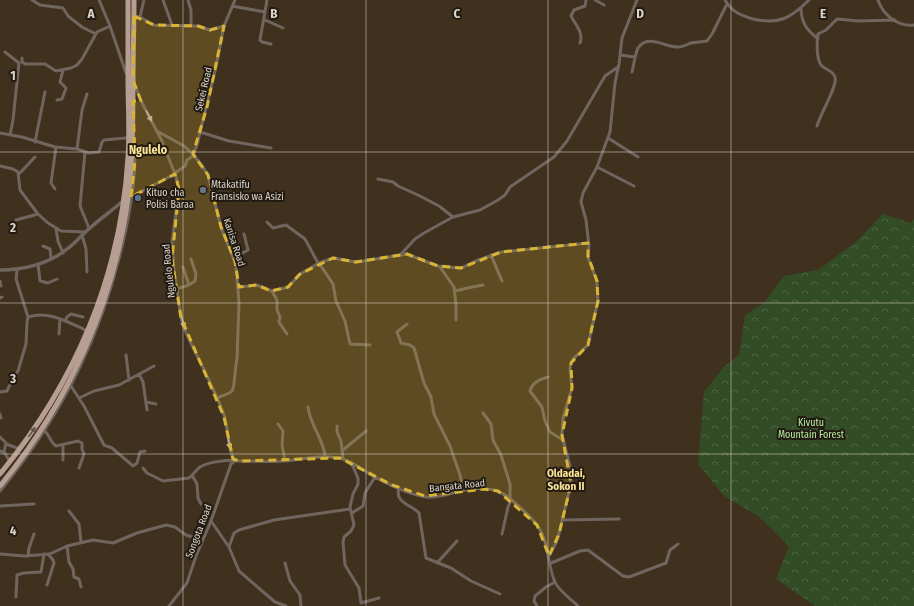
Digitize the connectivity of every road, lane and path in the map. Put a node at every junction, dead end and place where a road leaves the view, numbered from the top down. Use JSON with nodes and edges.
{"nodes":[{"id":1,"x":32,"y":0,"type":"edge"},
{"id":2,"x":99,"y":0,"type":"edge"},
{"id":3,"x":128,"y":0,"type":"edge"},
{"id":4,"x":134,"y":0,"type":"edge"},
{"id":5,"x":144,"y":0,"type":"edge"},
{"id":6,"x":163,"y":0,"type":"edge"},
{"id":7,"x":188,"y":0,"type":"edge"},
{"id":8,"x":234,"y":0,"type":"edge"},
{"id":9,"x":267,"y":0,"type":"edge"},
{"id":10,"x":586,"y":0,"type":"edge"},
{"id":11,"x":594,"y":0,"type":"edge"},
{"id":12,"x":637,"y":0,"type":"edge"},
{"id":13,"x":725,"y":0,"type":"edge"},
{"id":14,"x":809,"y":0,"type":"edge"},
{"id":15,"x":878,"y":0,"type":"edge"},
{"id":16,"x":727,"y":4,"type":"junction"},
{"id":17,"x":604,"y":5,"type":"dead end"},
{"id":18,"x":232,"y":6,"type":"junction"},
{"id":19,"x":801,"y":8,"type":"junction"},
{"id":20,"x":265,"y":12,"type":"junction"},
{"id":21,"x":128,"y":14,"type":"junction"},
{"id":22,"x":136,"y":16,"type":"junction"},
{"id":23,"x":264,"y":20,"type":"junction"},
{"id":24,"x":895,"y":20,"type":"junction"},
{"id":25,"x":172,"y":25,"type":"junction"},
{"id":26,"x":191,"y":25,"type":"junction"},
{"id":27,"x":914,"y":25,"type":"edge"},
{"id":28,"x":110,"y":26,"type":"junction"},
{"id":29,"x":224,"y":26,"type":"junction"},
{"id":30,"x":283,"y":28,"type":"dead end"},
{"id":31,"x":128,"y":31,"type":"junction"},
{"id":32,"x":134,"y":31,"type":"junction"},
{"id":33,"x":96,"y":34,"type":"junction"},
{"id":34,"x":818,"y":39,"type":"junction"},
{"id":35,"x":580,"y":43,"type":"dead end"},
{"id":36,"x":271,"y":44,"type":"dead end"},
{"id":37,"x":5,"y":52,"type":"dead end"},
{"id":38,"x":620,"y":55,"type":"junction"},
{"id":39,"x":635,"y":57,"type":"junction"},
{"id":40,"x":22,"y":58,"type":"dead end"},
{"id":41,"x":618,"y":67,"type":"junction"},
{"id":42,"x":63,"y":70,"type":"junction"},
{"id":43,"x":632,"y":72,"type":"dead end"},
{"id":44,"x":130,"y":79,"type":"junction"},
{"id":45,"x":45,"y":92,"type":"dead end"},
{"id":46,"x":87,"y":94,"type":"dead end"},
{"id":47,"x":57,"y":100,"type":"dead end"},
{"id":48,"x":133,"y":101,"type":"junction"},
{"id":49,"x":141,"y":101,"type":"junction"},
{"id":50,"x":817,"y":126,"type":"dead end"},
{"id":51,"x":157,"y":130,"type":"junction"},
{"id":52,"x":200,"y":132,"type":"junction"},
{"id":53,"x":0,"y":133,"type":"edge"},
{"id":54,"x":10,"y":134,"type":"junction"},
{"id":55,"x":126,"y":138,"type":"dead end"},
{"id":56,"x":608,"y":138,"type":"junction"},
{"id":57,"x":35,"y":142,"type":"junction"},
{"id":58,"x":56,"y":148,"type":"junction"},
{"id":59,"x":271,"y":148,"type":"dead end"},
{"id":60,"x":77,"y":149,"type":"junction"},
{"id":61,"x":85,"y":152,"type":"junction"},
{"id":62,"x":193,"y":154,"type":"junction"},
{"id":63,"x":35,"y":157,"type":"dead end"},
{"id":64,"x":638,"y":157,"type":"dead end"},
{"id":65,"x":0,"y":166,"type":"edge"},
{"id":66,"x":597,"y":167,"type":"junction"},
{"id":67,"x":175,"y":173,"type":"junction"},
{"id":68,"x":19,"y":174,"type":"junction"},
{"id":69,"x":378,"y":179,"type":"dead end"},
{"id":70,"x":634,"y":186,"type":"dead end"},
{"id":71,"x":55,"y":189,"type":"dead end"},
{"id":72,"x":128,"y":199,"type":"junction"},
{"id":73,"x":38,"y":214,"type":"junction"},
{"id":74,"x":454,"y":217,"type":"junction"},
{"id":75,"x":16,"y":220,"type":"dead end"},
{"id":76,"x":268,"y":222,"type":"dead end"},
{"id":77,"x":89,"y":228,"type":"junction"},
{"id":78,"x":56,"y":229,"type":"junction"},
{"id":79,"x":83,"y":234,"type":"junction"},
{"id":80,"x":244,"y":234,"type":"dead end"},
{"id":81,"x":588,"y":243,"type":"junction"},
{"id":82,"x":43,"y":246,"type":"dead end"},
{"id":83,"x":63,"y":253,"type":"junction"},
{"id":84,"x":401,"y":254,"type":"junction"},
{"id":85,"x":491,"y":255,"type":"junction"},
{"id":86,"x":51,"y":258,"type":"junction"},
{"id":87,"x":234,"y":258,"type":"junction"},
{"id":88,"x":191,"y":259,"type":"dead end"},
{"id":89,"x":319,"y":263,"type":"junction"},
{"id":90,"x":38,"y":264,"type":"junction"},
{"id":91,"x":440,"y":267,"type":"junction"},
{"id":92,"x":183,"y":268,"type":"dead end"},
{"id":93,"x":0,"y":270,"type":"edge"},
{"id":94,"x":17,"y":270,"type":"junction"},
{"id":95,"x":87,"y":272,"type":"dead end"},
{"id":96,"x":57,"y":279,"type":"dead end"},
{"id":97,"x":502,"y":281,"type":"dead end"},
{"id":98,"x":0,"y":282,"type":"edge"},
{"id":99,"x":189,"y":285,"type":"junction"},
{"id":100,"x":483,"y":285,"type":"dead end"},
{"id":101,"x":1,"y":286,"type":"edge"},
{"id":102,"x":239,"y":286,"type":"junction"},
{"id":103,"x":176,"y":289,"type":"junction"},
{"id":104,"x":272,"y":291,"type":"junction"},
{"id":105,"x":455,"y":291,"type":"junction"},
{"id":106,"x":28,"y":317,"type":"junction"},
{"id":107,"x":83,"y":317,"type":"dead end"},
{"id":108,"x":60,"y":319,"type":"junction"},
{"id":109,"x":456,"y":320,"type":"dead end"},
{"id":110,"x":65,"y":321,"type":"junction"},
{"id":111,"x":407,"y":324,"type":"dead end"},
{"id":112,"x":88,"y":331,"type":"junction"},
{"id":113,"x":59,"y":334,"type":"dead end"},
{"id":114,"x":287,"y":334,"type":"dead end"},
{"id":115,"x":370,"y":345,"type":"dead end"},
{"id":116,"x":126,"y":355,"type":"dead end"},
{"id":117,"x":154,"y":366,"type":"dead end"},
{"id":118,"x":139,"y":374,"type":"junction"},
{"id":119,"x":548,"y":377,"type":"dead end"},
{"id":120,"x":129,"y":380,"type":"junction"},
{"id":121,"x":71,"y":386,"type":"junction"},
{"id":122,"x":0,"y":392,"type":"edge"},
{"id":123,"x":79,"y":398,"type":"junction"},
{"id":124,"x":217,"y":398,"type":"junction"},
{"id":125,"x":146,"y":402,"type":"junction"},
{"id":126,"x":156,"y":404,"type":"dead end"},
{"id":127,"x":308,"y":407,"type":"dead end"},
{"id":128,"x":147,"y":410,"type":"dead end"},
{"id":129,"x":483,"y":413,"type":"dead end"},
{"id":130,"x":0,"y":414,"type":"edge"},
{"id":131,"x":1,"y":418,"type":"dead end"},
{"id":132,"x":278,"y":424,"type":"dead end"},
{"id":133,"x":337,"y":426,"type":"dead end"},
{"id":134,"x":45,"y":431,"type":"junction"},
{"id":135,"x":366,"y":431,"type":"dead end"},
{"id":136,"x":0,"y":437,"type":"edge"},
{"id":137,"x":563,"y":440,"type":"junction"},
{"id":138,"x":6,"y":444,"type":"junction"},
{"id":139,"x":63,"y":445,"type":"junction"},
{"id":140,"x":20,"y":449,"type":"junction"},
{"id":141,"x":343,"y":450,"type":"junction"},
{"id":142,"x":0,"y":451,"type":"edge"},
{"id":143,"x":145,"y":451,"type":"dead end"},
{"id":144,"x":4,"y":452,"type":"junction"},
{"id":145,"x":325,"y":456,"type":"junction"},
{"id":146,"x":343,"y":458,"type":"junction"},
{"id":147,"x":63,"y":460,"type":"dead end"},
{"id":148,"x":235,"y":460,"type":"junction"},
{"id":149,"x":285,"y":461,"type":"junction"},
{"id":150,"x":10,"y":462,"type":"junction"},
{"id":151,"x":351,"y":462,"type":"junction"},
{"id":152,"x":79,"y":468,"type":"dead end"},
{"id":153,"x":143,"y":468,"type":"dead end"},
{"id":154,"x":0,"y":474,"type":"edge"},
{"id":155,"x":192,"y":475,"type":"junction"},
{"id":156,"x":375,"y":477,"type":"junction"},
{"id":157,"x":0,"y":486,"type":"edge"},
{"id":158,"x":358,"y":487,"type":"junction"},
{"id":159,"x":399,"y":488,"type":"junction"},
{"id":160,"x":463,"y":490,"type":"junction"},
{"id":161,"x":0,"y":491,"type":"edge"},
{"id":162,"x":366,"y":493,"type":"junction"},
{"id":163,"x":511,"y":499,"type":"junction"},
{"id":164,"x":34,"y":504,"type":"dead end"},
{"id":165,"x":201,"y":504,"type":"dead end"},
{"id":166,"x":0,"y":506,"type":"edge"},
{"id":167,"x":350,"y":509,"type":"junction"},
{"id":168,"x":69,"y":511,"type":"dead end"},
{"id":169,"x":352,"y":513,"type":"junction"},
{"id":170,"x":619,"y":519,"type":"dead end"},
{"id":171,"x":562,"y":520,"type":"junction"},
{"id":172,"x":211,"y":521,"type":"junction"},
{"id":173,"x":34,"y":534,"type":"dead end"},
{"id":174,"x":502,"y":534,"type":"dead end"},
{"id":175,"x":202,"y":540,"type":"junction"},
{"id":176,"x":457,"y":541,"type":"dead end"},
{"id":177,"x":82,"y":542,"type":"junction"},
{"id":178,"x":678,"y":544,"type":"dead end"},
{"id":179,"x":67,"y":546,"type":"junction"},
{"id":180,"x":229,"y":547,"type":"junction"},
{"id":181,"x":0,"y":554,"type":"edge"},
{"id":182,"x":46,"y":554,"type":"junction"},
{"id":183,"x":28,"y":556,"type":"junction"},
{"id":184,"x":548,"y":556,"type":"junction"},
{"id":185,"x":285,"y":563,"type":"dead end"},
{"id":186,"x":437,"y":563,"type":"junction"},
{"id":187,"x":551,"y":563,"type":"junction"},
{"id":188,"x":555,"y":582,"type":"junction"},
{"id":189,"x":47,"y":585,"type":"dead end"},
{"id":190,"x":82,"y":587,"type":"dead end"},
{"id":191,"x":500,"y":594,"type":"dead end"},
{"id":192,"x":16,"y":597,"type":"dead end"},
{"id":193,"x":379,"y":598,"type":"dead end"},
{"id":194,"x":169,"y":606,"type":"edge"},
{"id":195,"x":286,"y":606,"type":"edge"},
{"id":196,"x":301,"y":606,"type":"edge"},
{"id":197,"x":537,"y":606,"type":"edge"},
{"id":198,"x":578,"y":606,"type":"edge"}],
"edges":[{"from":1,"to":33,"type":"street"},
{"from":2,"to":28,"type":"street","name":"Ngulelo Road"},
{"from":3,"to":21,"type":"highway"},
{"from":4,"to":22,"type":"highway"},
{"from":5,"to":22,"type":"street"},
{"from":6,"to":25,"type":"street"},
{"from":7,"to":26,"type":"street"},
{"from":8,"to":18,"type":"street","name":"Sekei Road"},
{"from":9,"to":20,"type":"street"},
{"from":10,"to":35,"type":"street"},
{"from":11,"to":17,"type":"street"},
{"from":12,"to":38,"type":"street"},
{"from":13,"to":16,"type":"street"},
{"from":14,"to":19,"type":"street"},
{"from":15,"to":24,"type":"street"},
{"from":16,"to":19,"type":"street"},
{"from":16,"to":39,"type":"street"},
{"from":18,"to":20,"type":"street"},
{"from":18,"to":29,"type":"street","name":"Sekei Road"},
{"from":19,"to":34,"type":"street"},
{"from":20,"to":23,"type":"street"},
{"from":21,"to":22,"type":"highway"},
{"from":21,"to":31,"type":"highway"},
{"from":22,"to":25,"type":"street"},
{"from":22,"to":32,"type":"highway"},
{"from":23,"to":30,"type":"street"},
{"from":23,"to":36,"type":"street"},
{"from":24,"to":27,"type":"street"},
{"from":24,"to":34,"type":"street"},
{"from":25,"to":26,"type":"street"},
{"from":26,"to":29,"type":"street"},
{"from":28,"to":33,"type":"street"},
{"from":28,"to":44,"type":"street","name":"Ngulelo Road"},
{"from":29,"to":52,"type":"street","name":"Sekei Road"},
{"from":31,"to":32,"type":"highway"},
{"from":31,"to":44,"type":"highway"},
{"from":32,"to":44,"type":"highway"},
{"from":33,"to":42,"type":"street"},
{"from":34,"to":50,"type":"street"},
{"from":37,"to":54,"type":"street"},
{"from":38,"to":39,"type":"street"},
{"from":38,"to":41,"type":"street"},
{"from":39,"to":43,"type":"street"},
{"from":40,"to":42,"type":"street"},
{"from":41,"to":56,"type":"street"},
{"from":41,"to":74,"type":"street"},
{"from":42,"to":47,"type":"street"},
{"from":44,"to":48,"type":"highway"},
{"from":44,"to":49,"type":"street","name":"Ngulelo Road"},
{"from":44,"to":72,"type":"highway"},
{"from":45,"to":57,"type":"street"},
{"from":46,"to":60,"type":"street"},
{"from":48,"to":49,"type":"street"},
{"from":48,"to":72,"type":"highway"},
{"from":49,"to":51,"type":"street","name":"Ngulelo Road","one_way":true},
{"from":51,"to":62,"type":"street","name":"Kanisa Road"},
{"from":51,"to":67,"type":"street","name":"Ngulelo Road"},
{"from":52,"to":59,"type":"street"},
{"from":52,"to":62,"type":"street","name":"Sekei Road"},
{"from":53,"to":54,"type":"street"},
{"from":54,"to":57,"type":"street"},
{"from":55,"to":61,"type":"street"},
{"from":56,"to":64,"type":"street"},
{"from":56,"to":66,"type":"street"},
{"from":57,"to":58,"type":"street"},
{"from":58,"to":60,"type":"street"},
{"from":58,"to":71,"type":"street"},
{"from":60,"to":61,"type":"street"},
{"from":61,"to":77,"type":"street"},
{"from":62,"to":67,"type":"street","name":"Sekei Road"},
{"from":62,"to":87,"type":"street","name":"Kanisa Road"},
{"from":63,"to":68,"type":"street"},
{"from":65,"to":68,"type":"street"},
{"from":66,"to":70,"type":"street"},
{"from":66,"to":81,"type":"street"},
{"from":67,"to":72,"type":"street","name":"Sekei Road"},
{"from":67,"to":103,"type":"street","name":"Ngulelo Road"},
{"from":68,"to":73,"type":"street"},
{"from":69,"to":74,"type":"street"},
{"from":72,"to":77,"type":"street"},
{"from":72,"to":112,"type":"highway"},
{"from":72,"to":121,"type":"street"},
{"from":72,"to":157,"type":"highway"},
{"from":73,"to":75,"type":"street"},
{"from":73,"to":78,"type":"street"},
{"from":74,"to":84,"type":"street"},
{"from":76,"to":89,"type":"street"},
{"from":77,"to":79,"type":"street"},
{"from":78,"to":79,"type":"street"},
{"from":78,"to":83,"type":"street"},
{"from":79,"to":83,"type":"street"},
{"from":79,"to":95,"type":"street"},
{"from":80,"to":87,"type":"street"},
{"from":81,"to":85,"type":"street"},
{"from":81,"to":137,"type":"street"},
{"from":82,"to":86,"type":"street"},
{"from":83,"to":86,"type":"street"},
{"from":84,"to":89,"type":"street"},
{"from":84,"to":91,"type":"street"},
{"from":85,"to":91,"type":"street"},
{"from":85,"to":97,"type":"street"},
{"from":86,"to":90,"type":"street"},
{"from":87,"to":102,"type":"street","name":"Kanisa Road"},
{"from":88,"to":99,"type":"street"},
{"from":89,"to":104,"type":"street"},
{"from":89,"to":115,"type":"street"},
{"from":90,"to":94,"type":"street"},
{"from":90,"to":96,"type":"street"},
{"from":91,"to":105,"type":"street"},
{"from":92,"to":99,"type":"street"},
{"from":93,"to":94,"type":"street"},
{"from":94,"to":106,"type":"street"},
{"from":98,"to":101,"type":"street"},
{"from":99,"to":103,"type":"street"},
{"from":100,"to":105,"type":"street"},
{"from":102,"to":104,"type":"street"},
{"from":102,"to":124,"type":"street","name":"Kanisa Road"},
{"from":103,"to":124,"type":"street","name":"Ngulelo Road","one_way":true},
{"from":104,"to":114,"type":"street"},
{"from":105,"to":109,"type":"street"},
{"from":106,"to":108,"type":"street"},
{"from":106,"to":122,"type":"street"},
{"from":107,"to":110,"type":"street"},
{"from":108,"to":110,"type":"street"},
{"from":108,"to":113,"type":"street"},
{"from":110,"to":112,"type":"street"},
{"from":111,"to":160,"type":"street"},
{"from":140,"to":112,"type":"highway","one_way":true},
{"from":116,"to":120,"type":"street"},
{"from":117,"to":118,"type":"street"},
{"from":118,"to":120,"type":"street"},
{"from":118,"to":125,"type":"street"},
{"from":119,"to":137,"type":"street"},
{"from":120,"to":123,"type":"street"},
{"from":121,"to":123,"type":"street"},
{"from":121,"to":134,"type":"street"},
{"from":123,"to":143,"type":"street"},
{"from":124,"to":148,"type":"street","name":"Ngulelo Road","one_way":true},
{"from":125,"to":126,"type":"street"},
{"from":125,"to":128,"type":"street"},
{"from":127,"to":145,"type":"street"},
{"from":129,"to":163,"type":"street"},
{"from":130,"to":131,"type":"street"},
{"from":132,"to":149,"type":"street"},
{"from":133,"to":141,"type":"street"},
{"from":134,"to":139,"type":"street"},
{"from":134,"to":161,"type":"street"},
{"from":135,"to":141,"type":"street"},
{"from":136,"to":138,"type":"street"},
{"from":137,"to":171,"type":"street"},
{"from":138,"to":140,"type":"street"},
{"from":138,"to":144,"type":"street"},
{"from":139,"to":147,"type":"street"},
{"from":139,"to":152,"type":"street"},
{"from":140,"to":150,"type":"highway"},
{"from":141,"to":146,"type":"street"},
{"from":142,"to":144,"type":"street"},
{"from":144,"to":150,"type":"street"},
{"from":145,"to":146,"type":"street","name":"Bangata Road"},
{"from":145,"to":149,"type":"street","name":"Bangata Road"},
{"from":146,"to":151,"type":"street","name":"Bangata Road"},
{"from":148,"to":149,"type":"street","name":"Bangata Road"},
{"from":148,"to":155,"type":"street","name":"Bangata Road"},
{"from":148,"to":172,"type":"street","name":"Songota Road"},
{"from":150,"to":154,"type":"highway"},
{"from":151,"to":156,"type":"street","name":"Bangata Road"},
{"from":151,"to":158,"type":"street"},
{"from":153,"to":155,"type":"street"},
{"from":155,"to":165,"type":"street"},
{"from":156,"to":159,"type":"street","name":"Bangata Road"},
{"from":156,"to":162,"type":"street"},
{"from":158,"to":162,"type":"street"},
{"from":158,"to":167,"type":"street"},
{"from":159,"to":160,"type":"street","name":"Bangata Road"},
{"from":159,"to":186,"type":"street"},
{"from":160,"to":163,"type":"street","name":"Bangata Road"},
{"from":162,"to":169,"type":"street"},
{"from":163,"to":174,"type":"street"},
{"from":163,"to":184,"type":"street","name":"Bangata Road"},
{"from":164,"to":166,"type":"street"},
{"from":167,"to":169,"type":"street"},
{"from":167,"to":180,"type":"street"},
{"from":168,"to":177,"type":"street"},
{"from":169,"to":193,"type":"street"},
{"from":170,"to":171,"type":"street"},
{"from":171,"to":184,"type":"street"},
{"from":172,"to":175,"type":"street","name":"Songota Road"},
{"from":172,"to":180,"type":"street"},
{"from":173,"to":183,"type":"street"},
{"from":175,"to":177,"type":"street"},
{"from":175,"to":194,"type":"street","name":"Songota Road"},
{"from":176,"to":186,"type":"street"},
{"from":177,"to":179,"type":"street"},
{"from":178,"to":187,"type":"street"},
{"from":179,"to":182,"type":"street"},
{"from":179,"to":190,"type":"street"},
{"from":180,"to":195,"type":"street"},
{"from":181,"to":183,"type":"street"},
{"from":182,"to":183,"type":"street"},
{"from":182,"to":189,"type":"street"},
{"from":182,"to":192,"type":"street"},
{"from":184,"to":187,"type":"street","name":"Bangata Road"},
{"from":185,"to":196,"type":"street"},
{"from":186,"to":191,"type":"street"},
{"from":187,"to":188,"type":"street","name":"Bangata Road"},
{"from":188,"to":197,"type":"street"},
{"from":188,"to":198,"type":"street"}]}
